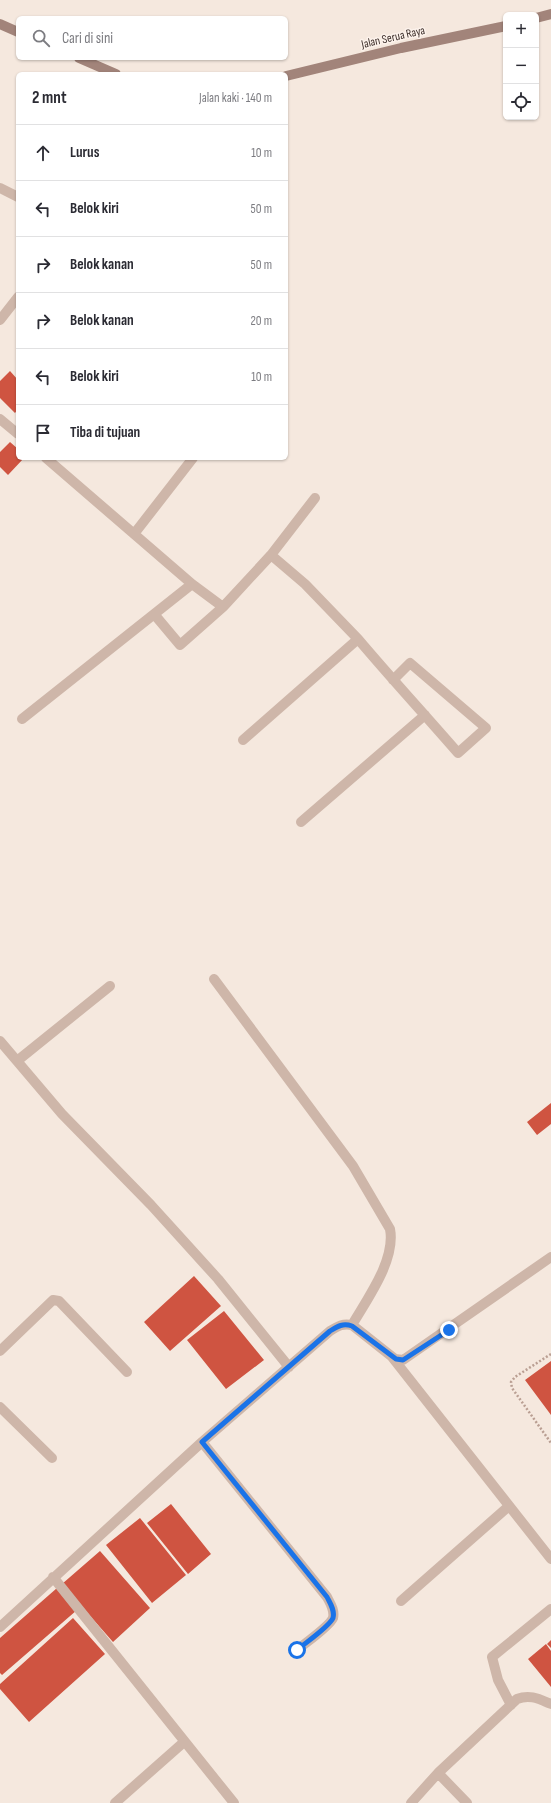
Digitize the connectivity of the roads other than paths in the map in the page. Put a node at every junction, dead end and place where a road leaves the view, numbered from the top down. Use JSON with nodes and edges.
{"nodes":[{"id":1,"x":551,"y":14,"type":"edge"},
{"id":2,"x":539,"y":17,"type":"edge"},
{"id":3,"x":0,"y":24,"type":"edge"},
{"id":4,"x":503,"y":27,"type":"edge"},
{"id":5,"x":16,"y":31,"type":"edge"},
{"id":6,"x":84,"y":60,"type":"edge"},
{"id":7,"x":111,"y":72,"type":"edge"},
{"id":8,"x":288,"y":76,"type":"edge"},
{"id":9,"x":0,"y":188,"type":"edge"},
{"id":10,"x":16,"y":196,"type":"edge"},
{"id":11,"x":16,"y":300,"type":"edge"},
{"id":12,"x":0,"y":320,"type":"edge"},
{"id":13,"x":0,"y":419,"type":"edge"},
{"id":14,"x":16,"y":432,"type":"edge"},
{"id":15,"x":48,"y":460,"type":"edge"},
{"id":16,"x":191,"y":460,"type":"edge"},
{"id":17,"x":315,"y":498,"type":"dead end"},
{"id":18,"x":134,"y":534,"type":"junction"},
{"id":19,"x":271,"y":555,"type":"junction"},
{"id":20,"x":192,"y":584,"type":"junction"},
{"id":21,"x":223,"y":607,"type":"junction"},
{"id":22,"x":154,"y":614,"type":"junction"},
{"id":23,"x":358,"y":639,"type":"junction"},
{"id":24,"x":393,"y":680,"type":"junction"},
{"id":25,"x":425,"y":715,"type":"junction"},
{"id":26,"x":22,"y":719,"type":"dead end"},
{"id":27,"x":243,"y":740,"type":"dead end"},
{"id":28,"x":302,"y":822,"type":"dead end"},
{"id":29,"x":214,"y":979,"type":"dead end"},
{"id":30,"x":110,"y":986,"type":"dead end"},
{"id":31,"x":0,"y":1041,"type":"edge"},
{"id":32,"x":17,"y":1061,"type":"junction"},
{"id":33,"x":551,"y":1257,"type":"edge"},
{"id":34,"x":352,"y":1326,"type":"junction"},
{"id":35,"x":0,"y":1351,"type":"edge"},
{"id":36,"x":390,"y":1356,"type":"junction"},
{"id":37,"x":288,"y":1367,"type":"junction"},
{"id":38,"x":127,"y":1372,"type":"dead end"},
{"id":39,"x":0,"y":1407,"type":"edge"},
{"id":40,"x":202,"y":1442,"type":"junction"},
{"id":41,"x":52,"y":1458,"type":"dead end"},
{"id":42,"x":509,"y":1506,"type":"junction"},
{"id":43,"x":551,"y":1559,"type":"edge"},
{"id":44,"x":53,"y":1577,"type":"junction"},
{"id":45,"x":401,"y":1601,"type":"dead end"},
{"id":46,"x":551,"y":1609,"type":"edge"},
{"id":47,"x":0,"y":1628,"type":"edge"},
{"id":48,"x":297,"y":1650,"type":"dead end"},
{"id":49,"x":511,"y":1704,"type":"junction"},
{"id":50,"x":551,"y":1704,"type":"edge"},
{"id":51,"x":184,"y":1742,"type":"junction"},
{"id":52,"x":438,"y":1773,"type":"junction"},
{"id":53,"x":115,"y":1803,"type":"edge"},
{"id":54,"x":234,"y":1803,"type":"edge"},
{"id":55,"x":412,"y":1803,"type":"edge"},
{"id":56,"x":467,"y":1803,"type":"edge"}],
"edges":[{"from":1,"to":2,"type":"main road"},
{"from":3,"to":5,"type":"main road"},
{"from":4,"to":8,"type":"main road","name":"Jalan Serua Raya"},
{"from":6,"to":7,"type":"main road"},
{"from":9,"to":10,"type":"street"},
{"from":11,"to":12,"type":"street"},
{"from":13,"to":14,"type":"street"},
{"from":15,"to":18,"type":"street"},
{"from":16,"to":18,"type":"street"},
{"from":17,"to":19,"type":"street"},
{"from":18,"to":20,"type":"street"},
{"from":19,"to":21,"type":"street"},
{"from":19,"to":23,"type":"street"},
{"from":20,"to":21,"type":"street"},
{"from":20,"to":22,"type":"street"},
{"from":21,"to":22,"type":"street"},
{"from":22,"to":26,"type":"street"},
{"from":23,"to":24,"type":"street"},
{"from":23,"to":27,"type":"street"},
{"from":24,"to":25,"type":"street"},
{"from":24,"to":25,"type":"street"},
{"from":25,"to":28,"type":"street"},
{"from":29,"to":34,"type":"street"},
{"from":30,"to":32,"type":"street"},
{"from":31,"to":32,"type":"street"},
{"from":32,"to":37,"type":"street"},
{"from":33,"to":36,"type":"street"},
{"from":34,"to":36,"type":"street"},
{"from":34,"to":37,"type":"street"},
{"from":35,"to":38,"type":"street"},
{"from":36,"to":42,"type":"street"},
{"from":37,"to":40,"type":"street"},
{"from":39,"to":41,"type":"street"},
{"from":40,"to":44,"type":"street"},
{"from":40,"to":48,"type":"street"},
{"from":42,"to":43,"type":"street"},
{"from":42,"to":45,"type":"street"},
{"from":44,"to":47,"type":"street"},
{"from":44,"to":51,"type":"street"},
{"from":46,"to":49,"type":"street"},
{"from":49,"to":50,"type":"street"},
{"from":49,"to":52,"type":"street"},
{"from":51,"to":53,"type":"street"},
{"from":51,"to":54,"type":"street"},
{"from":52,"to":55,"type":"street"},
{"from":52,"to":56,"type":"street"}]}
